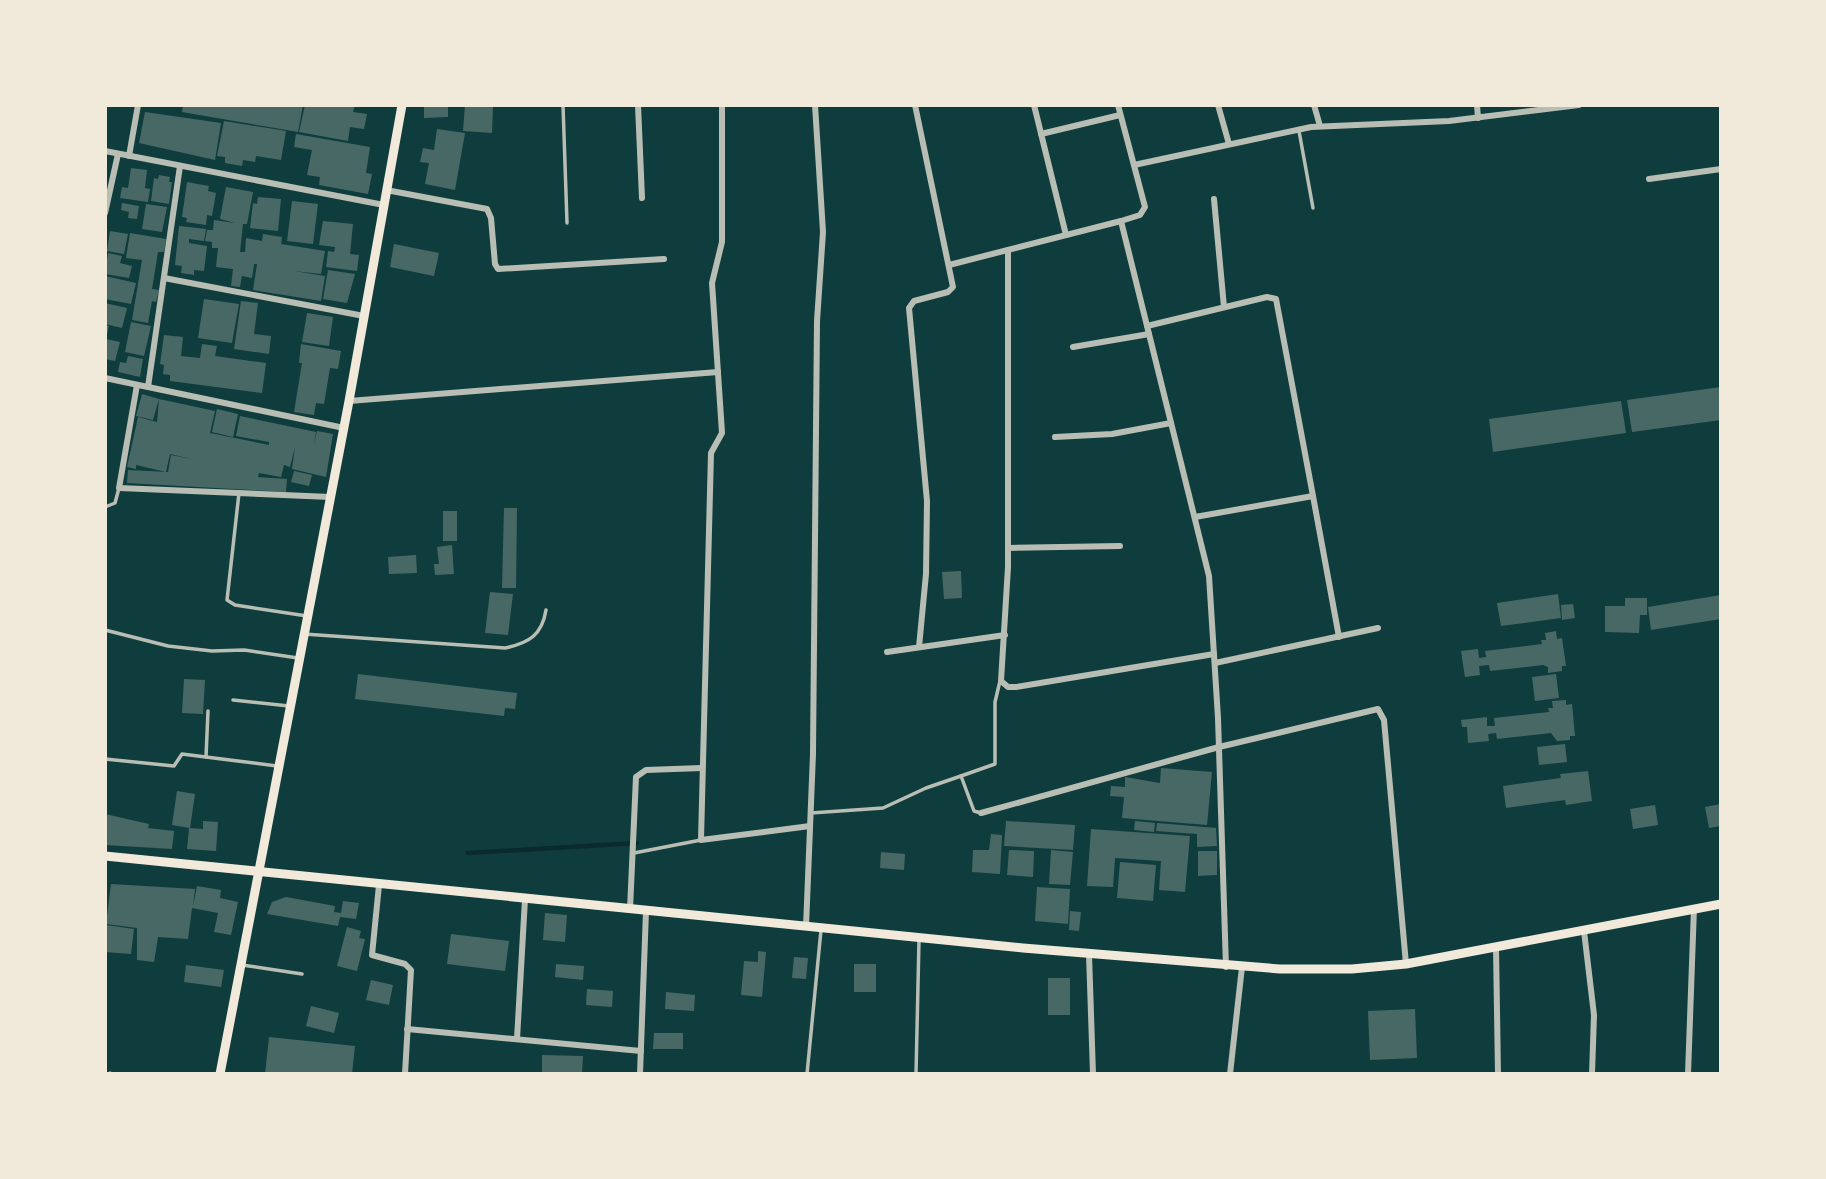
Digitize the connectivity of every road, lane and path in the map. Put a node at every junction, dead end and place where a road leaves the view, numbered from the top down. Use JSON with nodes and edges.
{"nodes":[{"id":1,"x":138,"y":105,"type":"edge"},
{"id":2,"x":402,"y":105,"type":"edge"},
{"id":3,"x":563,"y":105,"type":"edge"},
{"id":4,"x":638,"y":105,"type":"edge"},
{"id":5,"x":722,"y":105,"type":"edge"},
{"id":6,"x":815,"y":105,"type":"edge"},
{"id":7,"x":915,"y":105,"type":"edge"},
{"id":8,"x":1034,"y":105,"type":"edge"},
{"id":9,"x":1118,"y":105,"type":"edge"},
{"id":10,"x":1218,"y":105,"type":"edge"},
{"id":11,"x":1314,"y":105,"type":"edge"},
{"id":12,"x":1476,"y":105,"type":"edge"},
{"id":13,"x":1577,"y":105,"type":"edge"},
{"id":14,"x":1120,"y":115,"type":"junction"},
{"id":15,"x":1478,"y":118,"type":"junction"},
{"id":16,"x":1320,"y":126,"type":"junction"},
{"id":17,"x":1299,"y":129,"type":"junction"},
{"id":18,"x":1041,"y":134,"type":"junction"},
{"id":19,"x":1229,"y":144,"type":"junction"},
{"id":20,"x":105,"y":151,"type":"edge"},
{"id":21,"x":118,"y":154,"type":"junction"},
{"id":22,"x":128,"y":156,"type":"junction"},
{"id":23,"x":1134,"y":165,"type":"junction"},
{"id":24,"x":180,"y":166,"type":"junction"},
{"id":25,"x":1721,"y":169,"type":"edge"},
{"id":26,"x":1649,"y":179,"type":"dead end"},
{"id":27,"x":386,"y":190,"type":"junction"},
{"id":28,"x":642,"y":198,"type":"dead end"},
{"id":29,"x":1214,"y":199,"type":"dead end"},
{"id":30,"x":384,"y":205,"type":"junction"},
{"id":31,"x":1313,"y":208,"type":"dead end"},
{"id":32,"x":105,"y":213,"type":"edge"},
{"id":33,"x":1121,"y":221,"type":"junction"},
{"id":34,"x":567,"y":223,"type":"dead end"},
{"id":35,"x":1066,"y":235,"type":"junction"},
{"id":36,"x":1008,"y":250,"type":"junction"},
{"id":37,"x":664,"y":258,"type":"dead end"},
{"id":38,"x":949,"y":265,"type":"junction"},
{"id":39,"x":164,"y":278,"type":"junction"},
{"id":40,"x":1224,"y":307,"type":"junction"},
{"id":41,"x":364,"y":316,"type":"junction"},
{"id":42,"x":1147,"y":326,"type":"junction"},
{"id":43,"x":1149,"y":334,"type":"junction"},
{"id":44,"x":1073,"y":347,"type":"dead end"},
{"id":45,"x":718,"y":372,"type":"junction"},
{"id":46,"x":105,"y":378,"type":"edge"},
{"id":47,"x":137,"y":385,"type":"junction"},
{"id":48,"x":148,"y":387,"type":"junction"},
{"id":49,"x":349,"y":401,"type":"junction"},
{"id":50,"x":1171,"y":423,"type":"junction"},
{"id":51,"x":344,"y":428,"type":"junction"},
{"id":52,"x":1055,"y":437,"type":"dead end"},
{"id":53,"x":119,"y":488,"type":"junction"},
{"id":54,"x":239,"y":493,"type":"junction"},
{"id":55,"x":330,"y":496,"type":"junction"},
{"id":56,"x":1313,"y":496,"type":"junction"},
{"id":57,"x":105,"y":507,"type":"edge"},
{"id":58,"x":1195,"y":517,"type":"junction"},
{"id":59,"x":1119,"y":546,"type":"dead end"},
{"id":60,"x":1008,"y":548,"type":"junction"},
{"id":61,"x":546,"y":610,"type":"dead end"},
{"id":62,"x":307,"y":616,"type":"junction"},
{"id":63,"x":1378,"y":628,"type":"dead end"},
{"id":64,"x":105,"y":630,"type":"edge"},
{"id":65,"x":303,"y":634,"type":"junction"},
{"id":66,"x":1005,"y":635,"type":"junction"},
{"id":67,"x":1339,"y":637,"type":"junction"},
{"id":68,"x":919,"y":647,"type":"junction"},
{"id":69,"x":887,"y":652,"type":"dead end"},
{"id":70,"x":1214,"y":654,"type":"junction"},
{"id":71,"x":298,"y":658,"type":"junction"},
{"id":72,"x":1215,"y":663,"type":"junction"},
{"id":73,"x":1001,"y":678,"type":"junction"},
{"id":74,"x":233,"y":700,"type":"dead end"},
{"id":75,"x":289,"y":706,"type":"junction"},
{"id":76,"x":208,"y":711,"type":"dead end"},
{"id":77,"x":1219,"y":747,"type":"junction"},
{"id":78,"x":206,"y":757,"type":"junction"},
{"id":79,"x":105,"y":760,"type":"edge"},
{"id":80,"x":277,"y":766,"type":"junction"},
{"id":81,"x":702,"y":768,"type":"junction"},
{"id":82,"x":961,"y":776,"type":"junction"},
{"id":83,"x":811,"y":813,"type":"junction"},
{"id":84,"x":981,"y":813,"type":"joint"},
{"id":85,"x":810,"y":827,"type":"junction"},
{"id":86,"x":701,"y":840,"type":"junction"},
{"id":87,"x":631,"y":852,"type":"junction"},
{"id":88,"x":105,"y":856,"type":"edge"},
{"id":89,"x":256,"y":872,"type":"junction"},
{"id":90,"x":379,"y":885,"type":"junction"},
{"id":91,"x":525,"y":899,"type":"junction"},
{"id":92,"x":1721,"y":904,"type":"edge"},
{"id":93,"x":1694,"y":908,"type":"junction"},
{"id":94,"x":630,"y":909,"type":"junction"},
{"id":95,"x":646,"y":911,"type":"junction"},
{"id":96,"x":806,"y":927,"type":"junction"},
{"id":97,"x":821,"y":928,"type":"junction"},
{"id":98,"x":1584,"y":931,"type":"junction"},
{"id":99,"x":919,"y":938,"type":"junction"},
{"id":100,"x":1496,"y":948,"type":"junction"},
{"id":101,"x":1089,"y":954,"type":"junction"},
{"id":102,"x":240,"y":964,"type":"junction"},
{"id":103,"x":1406,"y":964,"type":"junction"},
{"id":104,"x":1226,"y":967,"type":"junction"},
{"id":105,"x":1242,"y":967,"type":"junction"},
{"id":106,"x":302,"y":974,"type":"dead end"},
{"id":107,"x":407,"y":1029,"type":"junction"},
{"id":108,"x":517,"y":1039,"type":"junction"},
{"id":109,"x":641,"y":1051,"type":"junction"},
{"id":110,"x":220,"y":1074,"type":"edge"},
{"id":111,"x":405,"y":1074,"type":"edge"},
{"id":112,"x":640,"y":1074,"type":"edge"},
{"id":113,"x":807,"y":1074,"type":"edge"},
{"id":114,"x":916,"y":1074,"type":"edge"},
{"id":115,"x":1093,"y":1074,"type":"edge"},
{"id":116,"x":1230,"y":1074,"type":"edge"},
{"id":117,"x":1498,"y":1074,"type":"edge"},
{"id":118,"x":1592,"y":1074,"type":"edge"},
{"id":119,"x":1688,"y":1074,"type":"edge"}],
"edges":[{"from":1,"to":22,"type":"street"},
{"from":2,"to":27,"type":"main road"},
{"from":3,"to":34,"type":"lane"},
{"from":4,"to":28,"type":"street"},
{"from":5,"to":45,"type":"street"},
{"from":6,"to":83,"type":"street"},
{"from":7,"to":38,"type":"street"},
{"from":8,"to":18,"type":"street"},
{"from":9,"to":14,"type":"street"},
{"from":10,"to":19,"type":"street"},
{"from":11,"to":16,"type":"street"},
{"from":12,"to":15,"type":"street"},
{"from":13,"to":15,"type":"street"},
{"from":14,"to":18,"type":"street"},
{"from":14,"to":23,"type":"street"},
{"from":15,"to":16,"type":"street"},
{"from":16,"to":17,"type":"street"},
{"from":17,"to":19,"type":"street"},
{"from":17,"to":31,"type":"lane"},
{"from":18,"to":35,"type":"street"},
{"from":19,"to":23,"type":"street"},
{"from":20,"to":21,"type":"street"},
{"from":21,"to":22,"type":"street"},
{"from":21,"to":32,"type":"street"},
{"from":22,"to":24,"type":"street"},
{"from":23,"to":33,"type":"street"},
{"from":24,"to":30,"type":"street"},
{"from":24,"to":39,"type":"street"},
{"from":25,"to":26,"type":"street"},
{"from":27,"to":30,"type":"main road"},
{"from":27,"to":37,"type":"street"},
{"from":29,"to":40,"type":"street"},
{"from":30,"to":41,"type":"main road"},
{"from":33,"to":35,"type":"street"},
{"from":33,"to":42,"type":"street"},
{"from":35,"to":36,"type":"street"},
{"from":36,"to":38,"type":"street"},
{"from":36,"to":60,"type":"street"},
{"from":38,"to":68,"type":"street"},
{"from":39,"to":41,"type":"street"},
{"from":39,"to":48,"type":"street"},
{"from":40,"to":42,"type":"street"},
{"from":40,"to":56,"type":"street"},
{"from":41,"to":49,"type":"main road"},
{"from":42,"to":43,"type":"street"},
{"from":43,"to":44,"type":"street"},
{"from":43,"to":50,"type":"street"},
{"from":45,"to":49,"type":"street"},
{"from":45,"to":81,"type":"street"},
{"from":46,"to":47,"type":"street"},
{"from":47,"to":48,"type":"street"},
{"from":47,"to":53,"type":"street"},
{"from":48,"to":51,"type":"street"},
{"from":49,"to":51,"type":"main road"},
{"from":50,"to":52,"type":"street"},
{"from":50,"to":58,"type":"street"},
{"from":51,"to":55,"type":"main road"},
{"from":53,"to":54,"type":"street"},
{"from":53,"to":57,"type":"lane"},
{"from":54,"to":55,"type":"street"},
{"from":54,"to":62,"type":"lane"},
{"from":55,"to":62,"type":"main road"},
{"from":56,"to":58,"type":"street"},
{"from":56,"to":67,"type":"street"},
{"from":58,"to":70,"type":"street"},
{"from":59,"to":60,"type":"street"},
{"from":60,"to":66,"type":"street"},
{"from":61,"to":65,"type":"lane"},
{"from":62,"to":65,"type":"main road"},
{"from":63,"to":67,"type":"street"},
{"from":64,"to":71,"type":"lane"},
{"from":65,"to":71,"type":"main road"},
{"from":66,"to":68,"type":"street"},
{"from":66,"to":73,"type":"street"},
{"from":67,"to":72,"type":"street"},
{"from":68,"to":69,"type":"street"},
{"from":70,"to":72,"type":"street"},
{"from":70,"to":73,"type":"street"},
{"from":71,"to":75,"type":"main road"},
{"from":72,"to":77,"type":"street"},
{"from":73,"to":82,"type":"lane"},
{"from":74,"to":75,"type":"lane"},
{"from":75,"to":80,"type":"main road"},
{"from":76,"to":78,"type":"lane"},
{"from":77,"to":84,"type":"street"},
{"from":77,"to":103,"type":"street"},
{"from":77,"to":104,"type":"street"},
{"from":78,"to":79,"type":"lane"},
{"from":78,"to":80,"type":"lane"},
{"from":80,"to":89,"type":"main road"},
{"from":81,"to":86,"type":"street"},
{"from":81,"to":87,"type":"street"},
{"from":82,"to":83,"type":"lane"},
{"from":82,"to":84,"type":"lane"},
{"from":83,"to":85,"type":"street"},
{"from":85,"to":86,"type":"street"},
{"from":85,"to":96,"type":"street"},
{"from":86,"to":87,"type":"lane"},
{"from":87,"to":94,"type":"street"},
{"from":88,"to":89,"type":"main road"},
{"from":89,"to":90,"type":"main road"},
{"from":89,"to":102,"type":"main road"},
{"from":90,"to":91,"type":"main road"},
{"from":90,"to":107,"type":"street"},
{"from":91,"to":94,"type":"main road"},
{"from":91,"to":108,"type":"street"},
{"from":92,"to":93,"type":"main road"},
{"from":93,"to":98,"type":"main road"},
{"from":93,"to":119,"type":"street"},
{"from":94,"to":95,"type":"main road"},
{"from":95,"to":96,"type":"main road"},
{"from":95,"to":109,"type":"street"},
{"from":96,"to":97,"type":"main road"},
{"from":97,"to":99,"type":"main road"},
{"from":97,"to":113,"type":"lane"},
{"from":98,"to":100,"type":"main road"},
{"from":98,"to":118,"type":"street"},
{"from":99,"to":101,"type":"main road"},
{"from":99,"to":114,"type":"lane"},
{"from":100,"to":103,"type":"main road"},
{"from":100,"to":117,"type":"street"},
{"from":101,"to":104,"type":"main road"},
{"from":101,"to":115,"type":"street"},
{"from":102,"to":106,"type":"lane"},
{"from":102,"to":110,"type":"main road"},
{"from":103,"to":105,"type":"main road"},
{"from":104,"to":105,"type":"main road"},
{"from":105,"to":116,"type":"street"},
{"from":107,"to":108,"type":"street"},
{"from":107,"to":111,"type":"street"},
{"from":108,"to":109,"type":"street"},
{"from":109,"to":112,"type":"street"}]}
